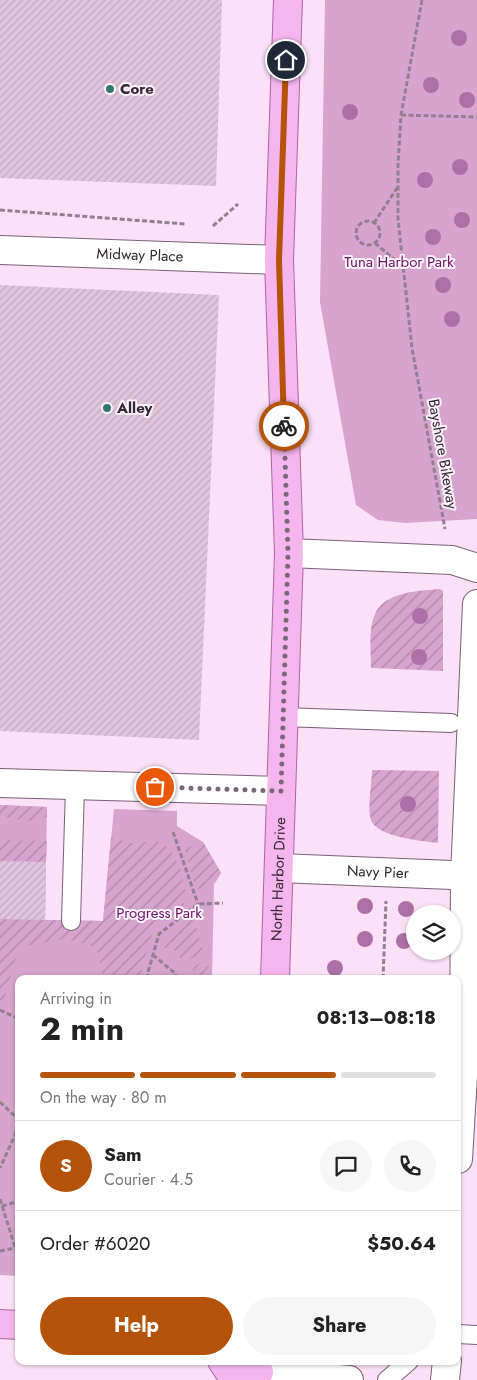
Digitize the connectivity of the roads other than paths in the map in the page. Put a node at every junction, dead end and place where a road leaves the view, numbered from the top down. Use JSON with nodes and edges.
{"nodes":[{"id":1,"x":288,"y":0,"type":"edge"},
{"id":2,"x":0,"y":250,"type":"edge"},
{"id":3,"x":279,"y":260,"type":"junction"},
{"id":4,"x":288,"y":553,"type":"junction"},
{"id":5,"x":464,"y":564,"type":"edge"},
{"id":6,"x":477,"y":604,"type":"edge"},
{"id":7,"x":283,"y":717,"type":"junction"},
{"id":8,"x":451,"y":723,"type":"dead end"},
{"id":9,"x":0,"y":783,"type":"edge"},
{"id":10,"x":75,"y":786,"type":"junction"},
{"id":11,"x":281,"y":791,"type":"junction"},
{"id":12,"x":279,"y":868,"type":"junction"},
{"id":13,"x":471,"y":876,"type":"edge"},
{"id":14,"x":71,"y":921,"type":"dead end"},
{"id":15,"x":275,"y":975,"type":"edge"},
{"id":16,"x":461,"y":1109,"type":"edge"},
{"id":17,"x":0,"y":1324,"type":"edge"},
{"id":18,"x":15,"y":1325,"type":"edge"},
{"id":19,"x":461,"y":1334,"type":"edge"},
{"id":20,"x":477,"y":1335,"type":"edge"},
{"id":21,"x":404,"y":1365,"type":"edge"},
{"id":22,"x":447,"y":1365,"type":"edge"},
{"id":23,"x":223,"y":1370,"type":"edge"},
{"id":24,"x":260,"y":1371,"type":"edge"},
{"id":25,"x":349,"y":1380,"type":"edge"},
{"id":26,"x":387,"y":1380,"type":"edge"},
{"id":27,"x":445,"y":1380,"type":"edge"}],
"edges":[{"from":1,"to":3,"type":"main road","name":"North Harbor Drive"},
{"from":2,"to":3,"type":"street","name":"Midway Place"},
{"from":3,"to":4,"type":"main road","name":"North Harbor Drive"},
{"from":4,"to":5,"type":"street"},
{"from":4,"to":7,"type":"main road","name":"North Harbor Drive"},
{"from":6,"to":13,"type":"street"},
{"from":7,"to":8,"type":"lane"},
{"from":7,"to":11,"type":"main road","name":"North Harbor Drive"},
{"from":9,"to":10,"type":"street"},
{"from":10,"to":11,"type":"street"},
{"from":10,"to":14,"type":"lane"},
{"from":11,"to":12,"type":"main road","name":"North Harbor Drive"},
{"from":12,"to":13,"type":"street","name":"Navy Pier"},
{"from":12,"to":15,"type":"main road","name":"North Harbor Drive"},
{"from":13,"to":16,"type":"street"},
{"from":17,"to":18,"type":"main road"},
{"from":19,"to":20,"type":"lane"},
{"from":21,"to":26,"type":"lane"},
{"from":22,"to":27,"type":"street"},
{"from":23,"to":24,"type":"main road"},
{"from":24,"to":25,"type":"street"}]}
